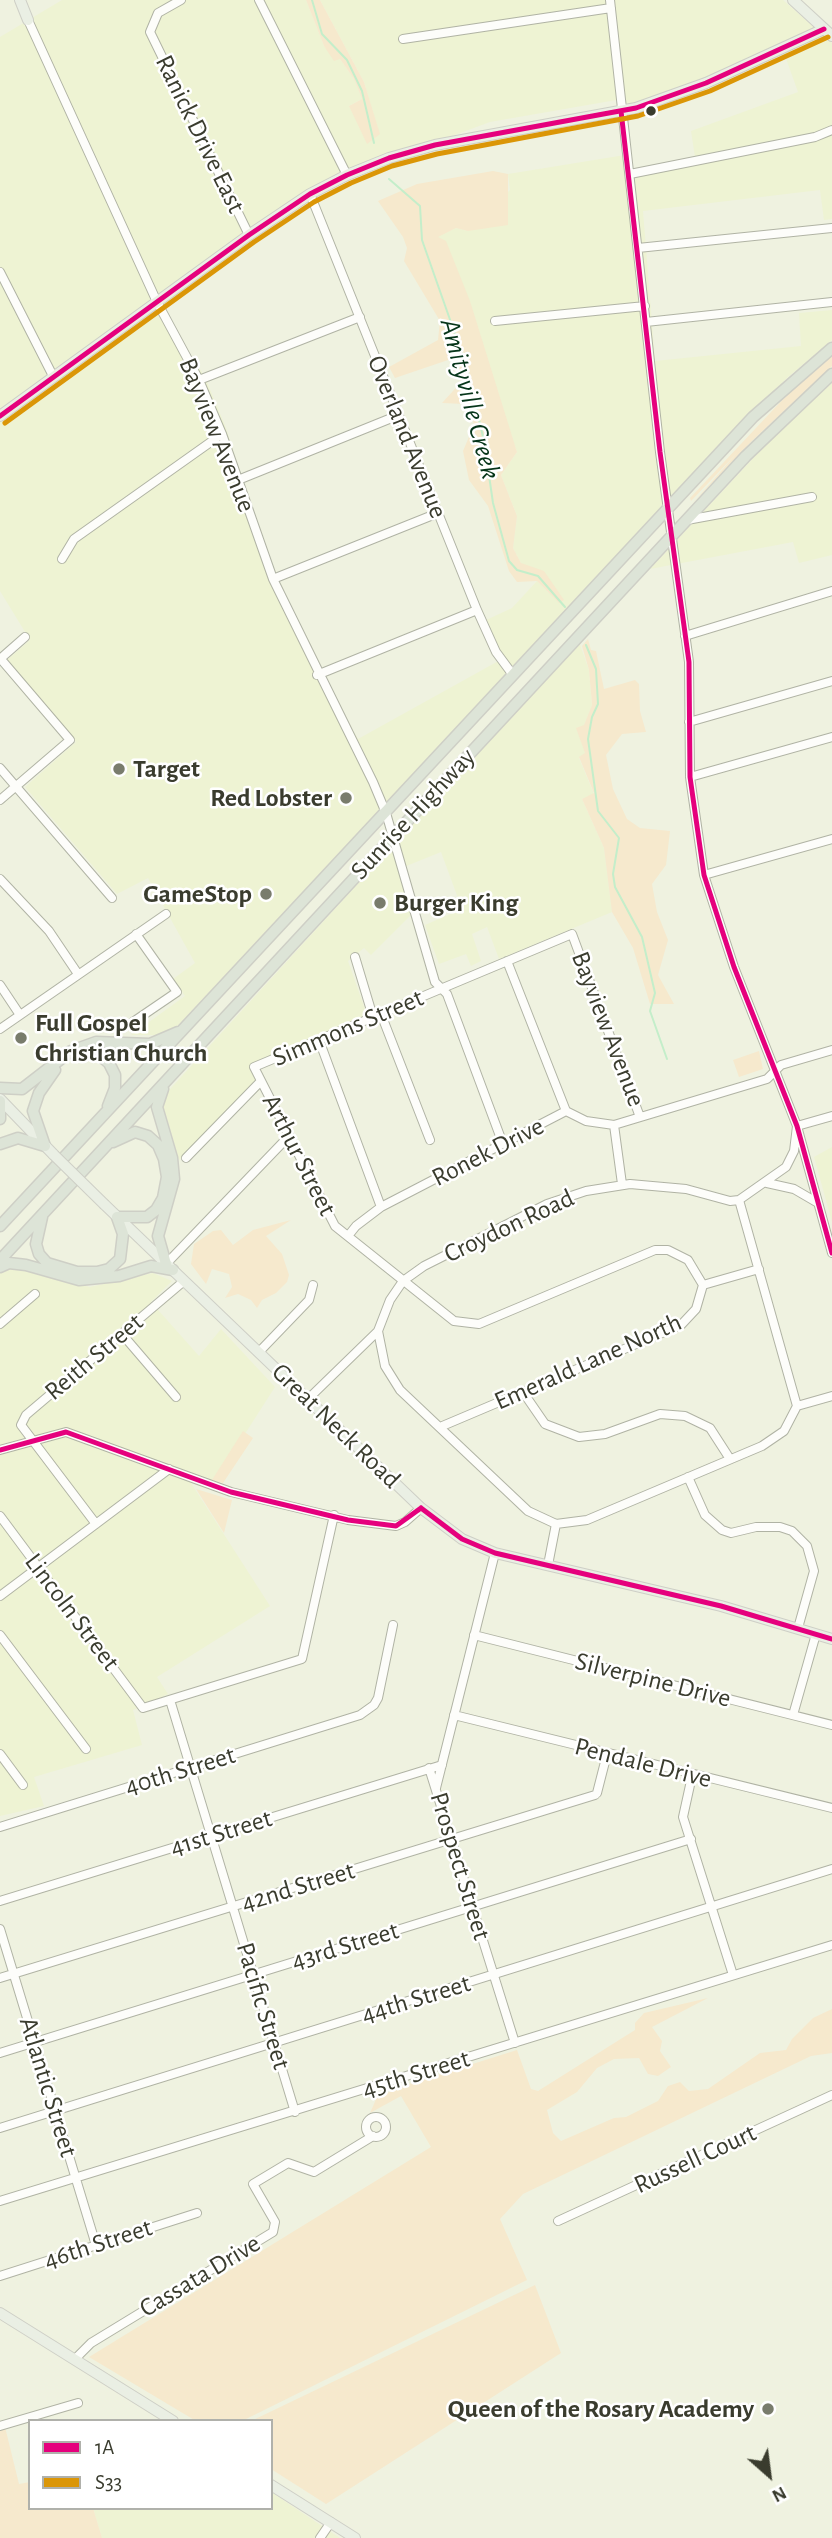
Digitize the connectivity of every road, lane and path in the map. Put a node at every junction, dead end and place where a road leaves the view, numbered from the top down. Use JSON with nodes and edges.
{"nodes":[{"id":1,"x":20,"y":0,"type":"edge"},
{"id":2,"x":181,"y":0,"type":"edge"},
{"id":3,"x":259,"y":0,"type":"edge"},
{"id":4,"x":793,"y":0,"type":"edge"},
{"id":5,"x":611,"y":4,"type":"edge"},
{"id":6,"x":29,"y":20,"type":"joint"},
{"id":7,"x":828,"y":33,"type":"edge"},
{"id":8,"x":403,"y":39,"type":"dead end"},
{"id":9,"x":621,"y":111,"type":"junction"},
{"id":10,"x":832,"y":130,"type":"edge"},
{"id":11,"x":630,"y":174,"type":"junction"},
{"id":12,"x":346,"y":175,"type":"junction"},
{"id":13,"x":310,"y":194,"type":"junction"},
{"id":14,"x":832,"y":228,"type":"edge"},
{"id":15,"x":249,"y":235,"type":"junction"},
{"id":16,"x":638,"y":248,"type":"junction"},
{"id":17,"x":0,"y":272,"type":"edge"},
{"id":18,"x":157,"y":302,"type":"junction"},
{"id":19,"x":832,"y":302,"type":"edge"},
{"id":20,"x":645,"y":306,"type":"junction"},
{"id":21,"x":360,"y":317,"type":"junction"},
{"id":22,"x":495,"y":321,"type":"dead end"},
{"id":23,"x":646,"y":322,"type":"junction"},
{"id":24,"x":832,"y":348,"type":"edge"},
{"id":25,"x":832,"y":374,"type":"edge"},
{"id":26,"x":53,"y":376,"type":"junction"},
{"id":27,"x":199,"y":380,"type":"junction"},
{"id":28,"x":399,"y":415,"type":"junction"},
{"id":29,"x":0,"y":416,"type":"edge"},
{"id":30,"x":222,"y":434,"type":"junction"},
{"id":31,"x":238,"y":480,"type":"junction"},
{"id":32,"x":812,"y":497,"type":"dead end"},
{"id":33,"x":667,"y":510,"type":"junction"},
{"id":34,"x":438,"y":513,"type":"junction"},
{"id":35,"x":687,"y":520,"type":"junction"},
{"id":36,"x":671,"y":537,"type":"junction"},
{"id":37,"x":62,"y":558,"type":"dead end"},
{"id":38,"x":273,"y":579,"type":"junction"},
{"id":39,"x":832,"y":591,"type":"edge"},
{"id":40,"x":477,"y":610,"type":"junction"},
{"id":41,"x":685,"y":636,"type":"junction"},
{"id":42,"x":26,"y":638,"type":"dead end"},
{"id":43,"x":0,"y":658,"type":"edge"},
{"id":44,"x":317,"y":674,"type":"junction"},
{"id":45,"x":513,"y":675,"type":"junction"},
{"id":46,"x":832,"y":681,"type":"edge"},
{"id":47,"x":689,"y":722,"type":"junction"},
{"id":48,"x":832,"y":737,"type":"edge"},
{"id":49,"x":0,"y":768,"type":"edge"},
{"id":50,"x":690,"y":777,"type":"junction"},
{"id":51,"x":16,"y":787,"type":"junction"},
{"id":52,"x":0,"y":800,"type":"edge"},
{"id":53,"x":386,"y":813,"type":"junction"},
{"id":54,"x":392,"y":837,"type":"junction"},
{"id":55,"x":832,"y":839,"type":"edge"},
{"id":56,"x":704,"y":875,"type":"junction"},
{"id":57,"x":0,"y":878,"type":"edge"},
{"id":58,"x":112,"y":898,"type":"dead end"},
{"id":59,"x":166,"y":914,"type":"dead end"},
{"id":60,"x":136,"y":934,"type":"junction"},
{"id":61,"x":355,"y":957,"type":"dead end"},
{"id":62,"x":507,"y":961,"type":"junction"},
{"id":63,"x":79,"y":974,"type":"junction"},
{"id":64,"x":0,"y":985,"type":"edge"},
{"id":65,"x":442,"y":988,"type":"junction"},
{"id":66,"x":20,"y":1015,"type":"junction"},
{"id":67,"x":377,"y":1015,"type":"junction"},
{"id":68,"x":133,"y":1022,"type":"dead end"},
{"id":69,"x":187,"y":1027,"type":"junction"},
{"id":70,"x":0,"y":1029,"type":"edge"},
{"id":71,"x":319,"y":1040,"type":"junction"},
{"id":72,"x":832,"y":1050,"type":"edge"},
{"id":73,"x":254,"y":1067,"type":"joint"},
{"id":74,"x":775,"y":1071,"type":"junction"},
{"id":75,"x":171,"y":1075,"type":"junction"},
{"id":76,"x":261,"y":1081,"type":"junction"},
{"id":77,"x":0,"y":1088,"type":"edge"},
{"id":78,"x":0,"y":1100,"type":"edge"},
{"id":79,"x":566,"y":1111,"type":"junction"},
{"id":80,"x":832,"y":1116,"type":"edge"},
{"id":81,"x":102,"y":1118,"type":"junction"},
{"id":82,"x":640,"y":1118,"type":"junction"},
{"id":83,"x":0,"y":1119,"type":"edge"},
{"id":84,"x":614,"y":1125,"type":"junction"},
{"id":85,"x":797,"y":1126,"type":"junction"},
{"id":86,"x":289,"y":1136,"type":"junction"},
{"id":87,"x":430,"y":1140,"type":"dead end"},
{"id":88,"x":0,"y":1144,"type":"edge"},
{"id":89,"x":503,"y":1144,"type":"junction"},
{"id":90,"x":45,"y":1146,"type":"junction"},
{"id":91,"x":104,"y":1148,"type":"junction"},
{"id":92,"x":186,"y":1158,"type":"dead end"},
{"id":93,"x":767,"y":1183,"type":"junction"},
{"id":94,"x":622,"y":1184,"type":"junction"},
{"id":95,"x":739,"y":1200,"type":"junction"},
{"id":96,"x":818,"y":1203,"type":"junction"},
{"id":97,"x":381,"y":1207,"type":"junction"},
{"id":98,"x":16,"y":1209,"type":"junction"},
{"id":99,"x":44,"y":1211,"type":"junction"},
{"id":100,"x":0,"y":1216,"type":"edge"},
{"id":101,"x":117,"y":1217,"type":"junction"},
{"id":102,"x":0,"y":1226,"type":"edge"},
{"id":103,"x":348,"y":1236,"type":"junction"},
{"id":104,"x":832,"y":1253,"type":"edge"},
{"id":105,"x":0,"y":1260,"type":"edge"},
{"id":106,"x":0,"y":1267,"type":"edge"},
{"id":107,"x":169,"y":1267,"type":"junction"},
{"id":108,"x":759,"y":1269,"type":"junction"},
{"id":109,"x":184,"y":1281,"type":"junction"},
{"id":110,"x":403,"y":1282,"type":"junction"},
{"id":111,"x":313,"y":1285,"type":"dead end"},
{"id":112,"x":703,"y":1285,"type":"junction"},
{"id":113,"x":36,"y":1294,"type":"dead end"},
{"id":114,"x":0,"y":1324,"type":"edge"},
{"id":115,"x":378,"y":1331,"type":"junction"},
{"id":116,"x":122,"y":1334,"type":"junction"},
{"id":117,"x":259,"y":1352,"type":"junction"},
{"id":118,"x":523,"y":1392,"type":"junction"},
{"id":119,"x":832,"y":1396,"type":"edge"},
{"id":120,"x":176,"y":1397,"type":"dead end"},
{"id":121,"x":308,"y":1399,"type":"junction"},
{"id":122,"x":797,"y":1406,"type":"junction"},
{"id":123,"x":440,"y":1427,"type":"junction"},
{"id":124,"x":33,"y":1439,"type":"junction"},
{"id":125,"x":0,"y":1450,"type":"edge"},
{"id":126,"x":730,"y":1459,"type":"junction"},
{"id":127,"x":169,"y":1469,"type":"junction"},
{"id":128,"x":688,"y":1477,"type":"junction"},
{"id":129,"x":421,"y":1507,"type":"junction"},
{"id":130,"x":334,"y":1515,"type":"junction"},
{"id":131,"x":0,"y":1516,"type":"edge"},
{"id":132,"x":96,"y":1524,"type":"junction"},
{"id":133,"x":556,"y":1524,"type":"junction"},
{"id":134,"x":495,"y":1553,"type":"junction"},
{"id":135,"x":548,"y":1565,"type":"junction"},
{"id":136,"x":38,"y":1567,"type":"junction"},
{"id":137,"x":0,"y":1596,"type":"edge"},
{"id":138,"x":393,"y":1625,"type":"dead end"},
{"id":139,"x":798,"y":1628,"type":"junction"},
{"id":140,"x":816,"y":1634,"type":"junction"},
{"id":141,"x":0,"y":1635,"type":"edge"},
{"id":142,"x":474,"y":1635,"type":"junction"},
{"id":143,"x":832,"y":1639,"type":"edge"},
{"id":144,"x":170,"y":1700,"type":"junction"},
{"id":145,"x":454,"y":1715,"type":"junction"},
{"id":146,"x":793,"y":1715,"type":"junction"},
{"id":147,"x":832,"y":1725,"type":"edge"},
{"id":148,"x":86,"y":1749,"type":"dead end"},
{"id":149,"x":0,"y":1754,"type":"edge"},
{"id":150,"x":607,"y":1754,"type":"junction"},
{"id":151,"x":442,"y":1765,"type":"junction"},
{"id":152,"x":191,"y":1768,"type":"junction"},
{"id":153,"x":429,"y":1768,"type":"junction"},
{"id":154,"x":692,"y":1776,"type":"junction"},
{"id":155,"x":23,"y":1785,"type":"dead end"},
{"id":156,"x":436,"y":1789,"type":"junction"},
{"id":157,"x":832,"y":1808,"type":"edge"},
{"id":158,"x":0,"y":1827,"type":"edge"},
{"id":159,"x":211,"y":1836,"type":"junction"},
{"id":160,"x":451,"y":1839,"type":"junction"},
{"id":161,"x":691,"y":1839,"type":"junction"},
{"id":162,"x":832,"y":1869,"type":"edge"},
{"id":163,"x":0,"y":1901,"type":"edge"},
{"id":164,"x":233,"y":1906,"type":"junction"},
{"id":165,"x":472,"y":1906,"type":"junction"},
{"id":166,"x":713,"y":1907,"type":"junction"},
{"id":167,"x":0,"y":1929,"type":"edge"},
{"id":168,"x":832,"y":1945,"type":"edge"},
{"id":169,"x":14,"y":1974,"type":"junction"},
{"id":170,"x":254,"y":1975,"type":"junction"},
{"id":171,"x":494,"y":1975,"type":"junction"},
{"id":172,"x":733,"y":1975,"type":"junction"},
{"id":173,"x":0,"y":1978,"type":"edge"},
{"id":174,"x":34,"y":2042,"type":"junction"},
{"id":175,"x":274,"y":2043,"type":"junction"},
{"id":176,"x":515,"y":2043,"type":"junction"},
{"id":177,"x":0,"y":2053,"type":"edge"},
{"id":178,"x":832,"y":2095,"type":"edge"},
{"id":179,"x":55,"y":2111,"type":"junction"},
{"id":180,"x":295,"y":2112,"type":"junction"},
{"id":181,"x":0,"y":2128,"type":"edge"},
{"id":182,"x":373,"y":2136,"type":"dead end"},
{"id":183,"x":76,"y":2179,"type":"junction"},
{"id":184,"x":0,"y":2201,"type":"edge"},
{"id":185,"x":197,"y":2213,"type":"dead end"},
{"id":186,"x":558,"y":2221,"type":"dead end"},
{"id":187,"x":96,"y":2245,"type":"junction"},
{"id":188,"x":0,"y":2276,"type":"edge"},
{"id":189,"x":0,"y":2313,"type":"edge"},
{"id":190,"x":75,"y":2358,"type":"junction"},
{"id":191,"x":78,"y":2403,"type":"dead end"},
{"id":192,"x":170,"y":2419,"type":"edge"},
{"id":193,"x":0,"y":2426,"type":"edge"},
{"id":194,"x":273,"y":2486,"type":"edge"},
{"id":195,"x":331,"y":2522,"type":"junction"},
{"id":196,"x":320,"y":2538,"type":"edge"},
{"id":197,"x":355,"y":2538,"type":"edge"}],
"edges":[{"from":1,"to":6,"type":"main road"},
{"from":2,"to":15,"type":"street","name":"Ranick Drive East"},
{"from":3,"to":12,"type":"street"},
{"from":4,"to":7,"type":"main road"},
{"from":5,"to":8,"type":"street"},
{"from":5,"to":9,"type":"street"},
{"from":6,"to":18,"type":"street","name":"Bayview Avenue"},
{"from":7,"to":9,"type":"main road"},
{"from":9,"to":11,"type":"street"},
{"from":9,"to":12,"type":"main road"},
{"from":10,"to":11,"type":"street"},
{"from":11,"to":16,"type":"street"},
{"from":12,"to":13,"type":"main road"},
{"from":13,"to":15,"type":"main road"},
{"from":13,"to":21,"type":"street","name":"Overland Avenue"},
{"from":14,"to":16,"type":"street"},
{"from":15,"to":18,"type":"main road"},
{"from":16,"to":20,"type":"street"},
{"from":17,"to":26,"type":"street"},
{"from":18,"to":26,"type":"main road"},
{"from":18,"to":27,"type":"street","name":"Bayview Avenue"},
{"from":19,"to":23,"type":"street"},
{"from":20,"to":22,"type":"street"},
{"from":20,"to":23,"type":"street"},
{"from":21,"to":27,"type":"street"},
{"from":21,"to":28,"type":"street","name":"Overland Avenue"},
{"from":23,"to":33,"type":"street"},
{"from":24,"to":33,"type":"highway","name":"Sunrise Highway"},
{"from":25,"to":35,"type":"highway","name":"Sunrise Highway"},
{"from":26,"to":29,"type":"main road"},
{"from":27,"to":30,"type":"street","name":"Bayview Avenue"},
{"from":28,"to":31,"type":"street"},
{"from":28,"to":34,"type":"street","name":"Overland Avenue"},
{"from":30,"to":31,"type":"street","name":"Bayview Avenue"},
{"from":30,"to":37,"type":"street"},
{"from":31,"to":38,"type":"street","name":"Bayview Avenue"},
{"from":32,"to":35,"type":"street"},
{"from":33,"to":36,"type":"street"},
{"from":33,"to":45,"type":"highway","name":"Sunrise Highway"},
{"from":34,"to":38,"type":"street"},
{"from":34,"to":40,"type":"street","name":"Overland Avenue"},
{"from":35,"to":36,"type":"highway","name":"Sunrise Highway"},
{"from":36,"to":41,"type":"street"},
{"from":36,"to":54,"type":"highway","name":"Sunrise Highway"},
{"from":38,"to":44,"type":"street","name":"Bayview Avenue"},
{"from":39,"to":41,"type":"street"},
{"from":40,"to":44,"type":"street"},
{"from":40,"to":45,"type":"street","name":"Overland Avenue"},
{"from":41,"to":47,"type":"street"},
{"from":42,"to":43,"type":"street"},
{"from":43,"to":51,"type":"street"},
{"from":44,"to":53,"type":"street","name":"Bayview Avenue"},
{"from":45,"to":53,"type":"highway","name":"Sunrise Highway"},
{"from":46,"to":47,"type":"street"},
{"from":47,"to":50,"type":"street"},
{"from":48,"to":50,"type":"street"},
{"from":49,"to":51,"type":"street"},
{"from":50,"to":56,"type":"street"},
{"from":51,"to":52,"type":"street"},
{"from":51,"to":58,"type":"street"},
{"from":53,"to":54,"type":"street","name":"Bayview Avenue"},
{"from":53,"to":69,"type":"highway","name":"Sunrise Highway"},
{"from":54,"to":65,"type":"street"},
{"from":54,"to":75,"type":"highway","name":"Sunrise Highway"},
{"from":55,"to":56,"type":"street"},
{"from":56,"to":74,"type":"street"},
{"from":57,"to":63,"type":"street"},
{"from":59,"to":60,"type":"street"},
{"from":60,"to":63,"type":"street"},
{"from":60,"to":68,"type":"street"},
{"from":61,"to":67,"type":"street"},
{"from":62,"to":65,"type":"street","name":"Bayview Avenue"},
{"from":62,"to":79,"type":"street"},
{"from":62,"to":82,"type":"street","name":"Bayview Avenue"},
{"from":63,"to":66,"type":"street"},
{"from":64,"to":66,"type":"street"},
{"from":65,"to":67,"type":"street","name":"Simmons Street"},
{"from":65,"to":89,"type":"street"},
{"from":66,"to":70,"type":"street"},
{"from":67,"to":71,"type":"street","name":"Simmons Street"},
{"from":67,"to":87,"type":"street"},
{"from":69,"to":77,"type":"highway"},
{"from":69,"to":81,"type":"highway","name":"Sunrise Highway"},
{"from":71,"to":73,"type":"street","name":"Simmons Street"},
{"from":71,"to":97,"type":"street"},
{"from":72,"to":74,"type":"street","name":"Bayview Avenue"},
{"from":73,"to":76,"type":"street","name":"Arthur Street"},
{"from":74,"to":82,"type":"street","name":"Bayview Avenue"},
{"from":74,"to":85,"type":"street"},
{"from":75,"to":91,"type":"highway","name":"Sunrise Highway"},
{"from":75,"to":107,"type":"highway"},
{"from":76,"to":86,"type":"street","name":"Arthur Street"},
{"from":76,"to":92,"type":"street","name":"Simmons Street"},
{"from":78,"to":83,"type":"highway"},
{"from":78,"to":90,"type":"main road","name":"Great Neck Road"},
{"from":79,"to":84,"type":"street","name":"Ronek Drive"},
{"from":79,"to":89,"type":"street","name":"Ronek Drive"},
{"from":80,"to":85,"type":"street"},
{"from":81,"to":90,"type":"highway"},
{"from":81,"to":98,"type":"highway","name":"Sunrise Highway"},
{"from":82,"to":84,"type":"street","name":"Ronek Drive"},
{"from":84,"to":94,"type":"street"},
{"from":85,"to":93,"type":"street"},
{"from":85,"to":96,"type":"street"},
{"from":86,"to":103,"type":"street","name":"Arthur Street"},
{"from":86,"to":107,"type":"street"},
{"from":88,"to":90,"type":"highway"},
{"from":89,"to":97,"type":"street","name":"Ronek Drive"},
{"from":90,"to":101,"type":"main road","name":"Great Neck Road","bridge":true},
{"from":91,"to":99,"type":"highway","name":"Sunrise Highway"},
{"from":91,"to":101,"type":"highway"},
{"from":93,"to":95,"type":"street"},
{"from":93,"to":96,"type":"street"},
{"from":94,"to":95,"type":"street","name":"Croydon Road"},
{"from":94,"to":110,"type":"street","name":"Croydon Road"},
{"from":95,"to":108,"type":"street"},
{"from":96,"to":104,"type":"street"},
{"from":97,"to":103,"type":"street","name":"Ronek Drive"},
{"from":98,"to":100,"type":"highway"},
{"from":98,"to":102,"type":"highway","name":"Sunrise Highway"},
{"from":99,"to":101,"type":"highway"},
{"from":99,"to":105,"type":"highway","name":"Sunrise Highway"},
{"from":101,"to":107,"type":"main road","name":"Great Neck Road"},
{"from":103,"to":110,"type":"street","name":"Arthur Street"},
{"from":106,"to":107,"type":"highway"},
{"from":107,"to":109,"type":"main road","name":"Great Neck Road"},
{"from":108,"to":112,"type":"street","name":"Emerald Lane North"},
{"from":108,"to":122,"type":"street"},
{"from":109,"to":116,"type":"street","name":"Reith Street"},
{"from":109,"to":117,"type":"main road","name":"Great Neck Road"},
{"from":110,"to":112,"type":"street","name":"Arthur Street"},
{"from":110,"to":115,"type":"street","name":"Croydon Road"},
{"from":111,"to":117,"type":"street"},
{"from":112,"to":118,"type":"street","name":"Emerald Lane North"},
{"from":113,"to":114,"type":"street"},
{"from":115,"to":121,"type":"street","name":"Croydon Road"},
{"from":115,"to":123,"type":"street"},
{"from":116,"to":120,"type":"street"},
{"from":116,"to":124,"type":"street","name":"Reith Street"},
{"from":117,"to":121,"type":"main road","name":"Great Neck Road"},
{"from":118,"to":123,"type":"street","name":"Emerald Lane North"},
{"from":118,"to":126,"type":"street"},
{"from":119,"to":122,"type":"street"},
{"from":121,"to":129,"type":"main road","name":"Great Neck Road"},
{"from":122,"to":126,"type":"street"},
{"from":123,"to":133,"type":"street"},
{"from":124,"to":125,"type":"street"},
{"from":124,"to":127,"type":"street"},
{"from":124,"to":132,"type":"street"},
{"from":126,"to":128,"type":"street"},
{"from":127,"to":130,"type":"street"},
{"from":127,"to":132,"type":"street"},
{"from":128,"to":133,"type":"street"},
{"from":128,"to":139,"type":"street"},
{"from":129,"to":130,"type":"street"},
{"from":129,"to":134,"type":"main road","name":"Great Neck Road"},
{"from":130,"to":144,"type":"street"},
{"from":131,"to":136,"type":"street","name":"Lincoln Street"},
{"from":132,"to":136,"type":"street"},
{"from":133,"to":135,"type":"street"},
{"from":134,"to":135,"type":"main road","name":"Great Neck Road"},
{"from":134,"to":142,"type":"street"},
{"from":135,"to":139,"type":"main road","name":"Great Neck Road"},
{"from":136,"to":137,"type":"street"},
{"from":136,"to":144,"type":"street","name":"Lincoln Street"},
{"from":138,"to":152,"type":"street","name":"40th Street"},
{"from":139,"to":140,"type":"main road","name":"Great Neck Road"},
{"from":140,"to":143,"type":"main road","name":"Great Neck Road"},
{"from":140,"to":146,"type":"street"},
{"from":141,"to":148,"type":"street"},
{"from":142,"to":145,"type":"street"},
{"from":142,"to":146,"type":"street","name":"Silverpine Drive"},
{"from":144,"to":152,"type":"street","name":"Pacific Street"},
{"from":145,"to":150,"type":"street","name":"Pendale Drive"},
{"from":145,"to":151,"type":"street"},
{"from":146,"to":147,"type":"street","name":"Silverpine Drive"},
{"from":149,"to":155,"type":"street"},
{"from":150,"to":154,"type":"street","name":"Pendale Drive"},
{"from":150,"to":160,"type":"street","name":"42nd Street"},
{"from":151,"to":153,"type":"street","name":"41st Street"},
{"from":151,"to":156,"type":"street"},
{"from":152,"to":158,"type":"street","name":"40th Street"},
{"from":152,"to":159,"type":"street","name":"Pacific Street"},
{"from":153,"to":156,"type":"street","name":"Prospect Street"},
{"from":153,"to":159,"type":"street","name":"41st Street"},
{"from":154,"to":157,"type":"street","name":"Pendale Drive"},
{"from":154,"to":161,"type":"street"},
{"from":156,"to":160,"type":"street","name":"Prospect Street"},
{"from":159,"to":163,"type":"street","name":"41st Street"},
{"from":159,"to":164,"type":"street","name":"Pacific Street"},
{"from":160,"to":164,"type":"street","name":"42nd Street"},
{"from":160,"to":165,"type":"street","name":"Prospect Street"},
{"from":161,"to":165,"type":"street","name":"43rd Street"},
{"from":161,"to":166,"type":"street"},
{"from":162,"to":166,"type":"street","name":"44th Street"},
{"from":164,"to":169,"type":"street","name":"42nd Street"},
{"from":164,"to":170,"type":"street","name":"Pacific Street"},
{"from":165,"to":170,"type":"street","name":"43rd Street"},
{"from":165,"to":171,"type":"street","name":"Prospect Street"},
{"from":166,"to":171,"type":"street","name":"44th Street"},
{"from":166,"to":172,"type":"street"},
{"from":167,"to":169,"type":"street","name":"Atlantic Street"},
{"from":168,"to":172,"type":"street","name":"45th Street"},
{"from":169,"to":173,"type":"street","name":"42nd Street"},
{"from":169,"to":174,"type":"street","name":"Atlantic Street"},
{"from":170,"to":174,"type":"street","name":"43rd Street"},
{"from":170,"to":175,"type":"street","name":"Pacific Street"},
{"from":171,"to":175,"type":"street","name":"44th Street"},
{"from":171,"to":176,"type":"street","name":"Prospect Street"},
{"from":172,"to":176,"type":"street","name":"45th Street"},
{"from":174,"to":177,"type":"street","name":"43rd Street"},
{"from":174,"to":179,"type":"street","name":"Atlantic Street"},
{"from":175,"to":179,"type":"street","name":"44th Street"},
{"from":175,"to":180,"type":"street","name":"Pacific Street"},
{"from":176,"to":180,"type":"street","name":"45th Street"},
{"from":178,"to":186,"type":"street","name":"Russell Court"},
{"from":179,"to":181,"type":"street","name":"44th Street"},
{"from":179,"to":183,"type":"street","name":"Atlantic Street"},
{"from":180,"to":183,"type":"street","name":"45th Street"},
{"from":182,"to":190,"type":"street","name":"Cassata Drive"},
{"from":183,"to":184,"type":"street","name":"45th Street"},
{"from":183,"to":187,"type":"street","name":"Atlantic Street"},
{"from":185,"to":187,"type":"street","name":"46th Street"},
{"from":187,"to":188,"type":"street","name":"46th Street"},
{"from":189,"to":190,"type":"main road"},
{"from":190,"to":192,"type":"main road"},
{"from":191,"to":193,"type":"street"},
{"from":194,"to":195,"type":"main road"},
{"from":195,"to":196,"type":"street"},
{"from":195,"to":197,"type":"main road"}]}
